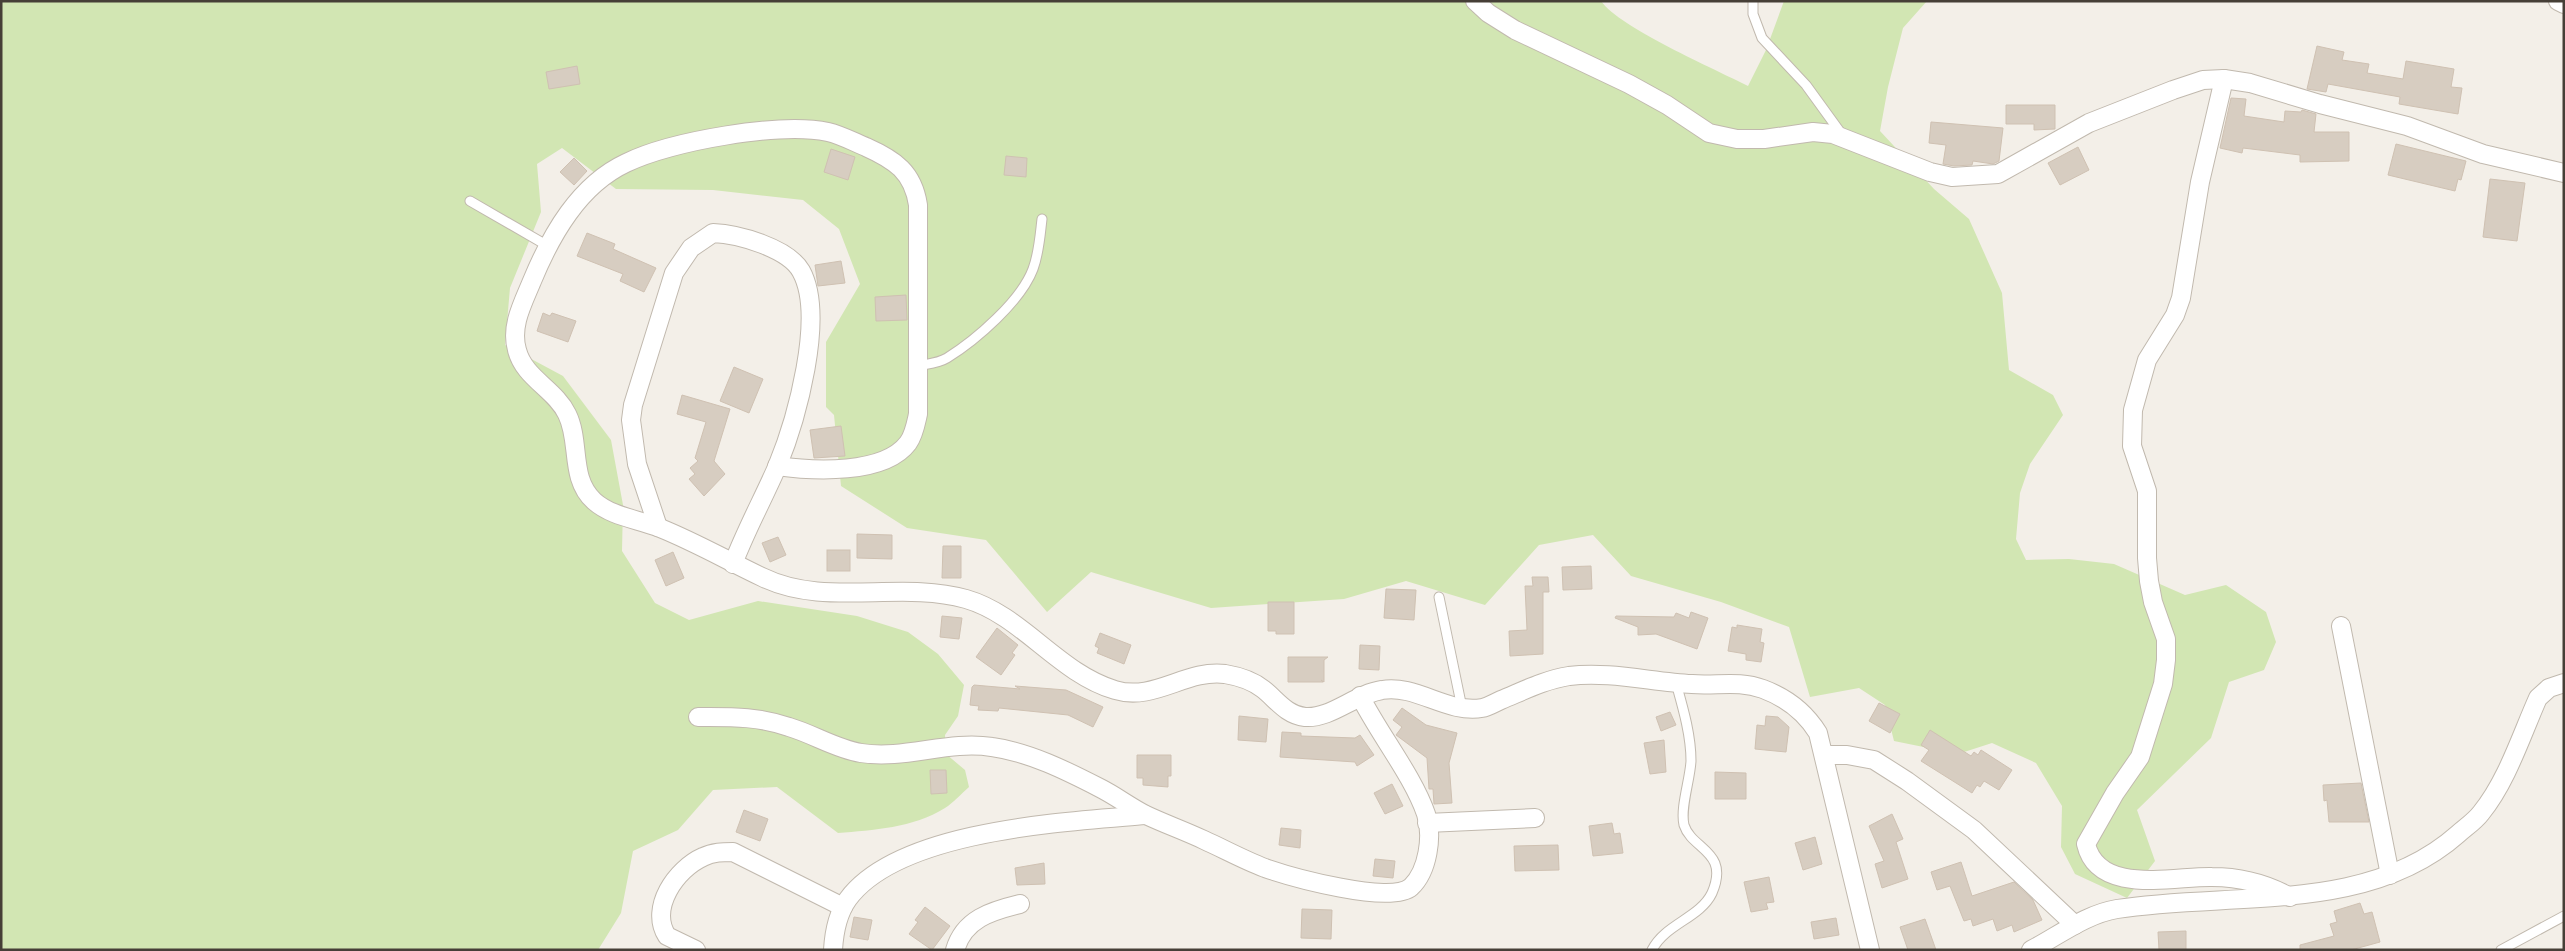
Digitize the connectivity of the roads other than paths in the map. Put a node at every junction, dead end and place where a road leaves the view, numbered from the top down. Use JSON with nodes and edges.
{"nodes":[{"id":1,"x":1475,"y":1,"type":"edge"},
{"id":2,"x":1753,"y":1,"type":"edge"},
{"id":3,"x":2558,"y":1,"type":"edge"},
{"id":4,"x":2564,"y":4,"type":"edge"},
{"id":5,"x":2224,"y":79,"type":"junction"},
{"id":6,"x":1845,"y":138,"type":"junction"},
{"id":7,"x":2564,"y":173,"type":"edge"},
{"id":8,"x":470,"y":201,"type":"dead end"},
{"id":9,"x":1042,"y":220,"type":"dead end"},
{"id":10,"x":548,"y":246,"type":"junction"},
{"id":11,"x":918,"y":366,"type":"junction"},
{"id":12,"x":777,"y":466,"type":"junction"},
{"id":13,"x":658,"y":527,"type":"junction"},
{"id":14,"x":733,"y":564,"type":"junction"},
{"id":15,"x":1439,"y":597,"type":"dead end"},
{"id":16,"x":2341,"y":626,"type":"dead end"},
{"id":17,"x":1676,"y":683,"type":"junction"},
{"id":18,"x":2564,"y":683,"type":"edge"},
{"id":19,"x":1360,"y":696,"type":"junction"},
{"id":20,"x":1462,"y":708,"type":"junction"},
{"id":21,"x":698,"y":717,"type":"dead end"},
{"id":22,"x":1824,"y":755,"type":"junction"},
{"id":23,"x":1146,"y":815,"type":"junction"},
{"id":24,"x":1535,"y":818,"type":"dead end"},
{"id":25,"x":1427,"y":823,"type":"junction"},
{"id":26,"x":2390,"y":875,"type":"junction"},
{"id":27,"x":2290,"y":897,"type":"junction"},
{"id":28,"x":1020,"y":904,"type":"dead end"},
{"id":29,"x":843,"y":907,"type":"junction"},
{"id":30,"x":2564,"y":916,"type":"edge"},
{"id":31,"x":2075,"y":925,"type":"junction"},
{"id":32,"x":696,"y":950,"type":"edge"},
{"id":33,"x":833,"y":950,"type":"edge"},
{"id":34,"x":954,"y":950,"type":"edge"},
{"id":35,"x":1652,"y":950,"type":"edge"},
{"id":36,"x":1870,"y":950,"type":"edge"},
{"id":37,"x":2031,"y":950,"type":"edge"},
{"id":38,"x":2501,"y":950,"type":"edge"}],
"edges":[{"from":1,"to":6,"type":"street"},
{"from":2,"to":6,"type":"lane"},
{"from":3,"to":4,"type":"street"},
{"from":5,"to":6,"type":"street"},
{"from":5,"to":7,"type":"street"},
{"from":5,"to":27,"type":"street"},
{"from":8,"to":10,"type":"lane"},
{"from":9,"to":11,"type":"lane"},
{"from":10,"to":11,"type":"street"},
{"from":10,"to":13,"type":"street"},
{"from":11,"to":12,"type":"street"},
{"from":12,"to":13,"type":"street"},
{"from":12,"to":14,"type":"street"},
{"from":13,"to":14,"type":"street"},
{"from":14,"to":19,"type":"street"},
{"from":15,"to":20,"type":"lane"},
{"from":16,"to":26,"type":"street"},
{"from":17,"to":20,"type":"street"},
{"from":17,"to":22,"type":"street"},
{"from":17,"to":35,"type":"lane"},
{"from":18,"to":26,"type":"street"},
{"from":19,"to":20,"type":"street"},
{"from":19,"to":25,"type":"street"},
{"from":21,"to":23,"type":"street"},
{"from":22,"to":31,"type":"street"},
{"from":22,"to":36,"type":"street"},
{"from":23,"to":25,"type":"street"},
{"from":23,"to":29,"type":"street"},
{"from":24,"to":25,"type":"street"},
{"from":26,"to":27,"type":"street"},
{"from":27,"to":31,"type":"street"},
{"from":28,"to":34,"type":"street"},
{"from":29,"to":32,"type":"street"},
{"from":29,"to":33,"type":"street"},
{"from":30,"to":38,"type":"lane"},
{"from":31,"to":37,"type":"street"}]}
